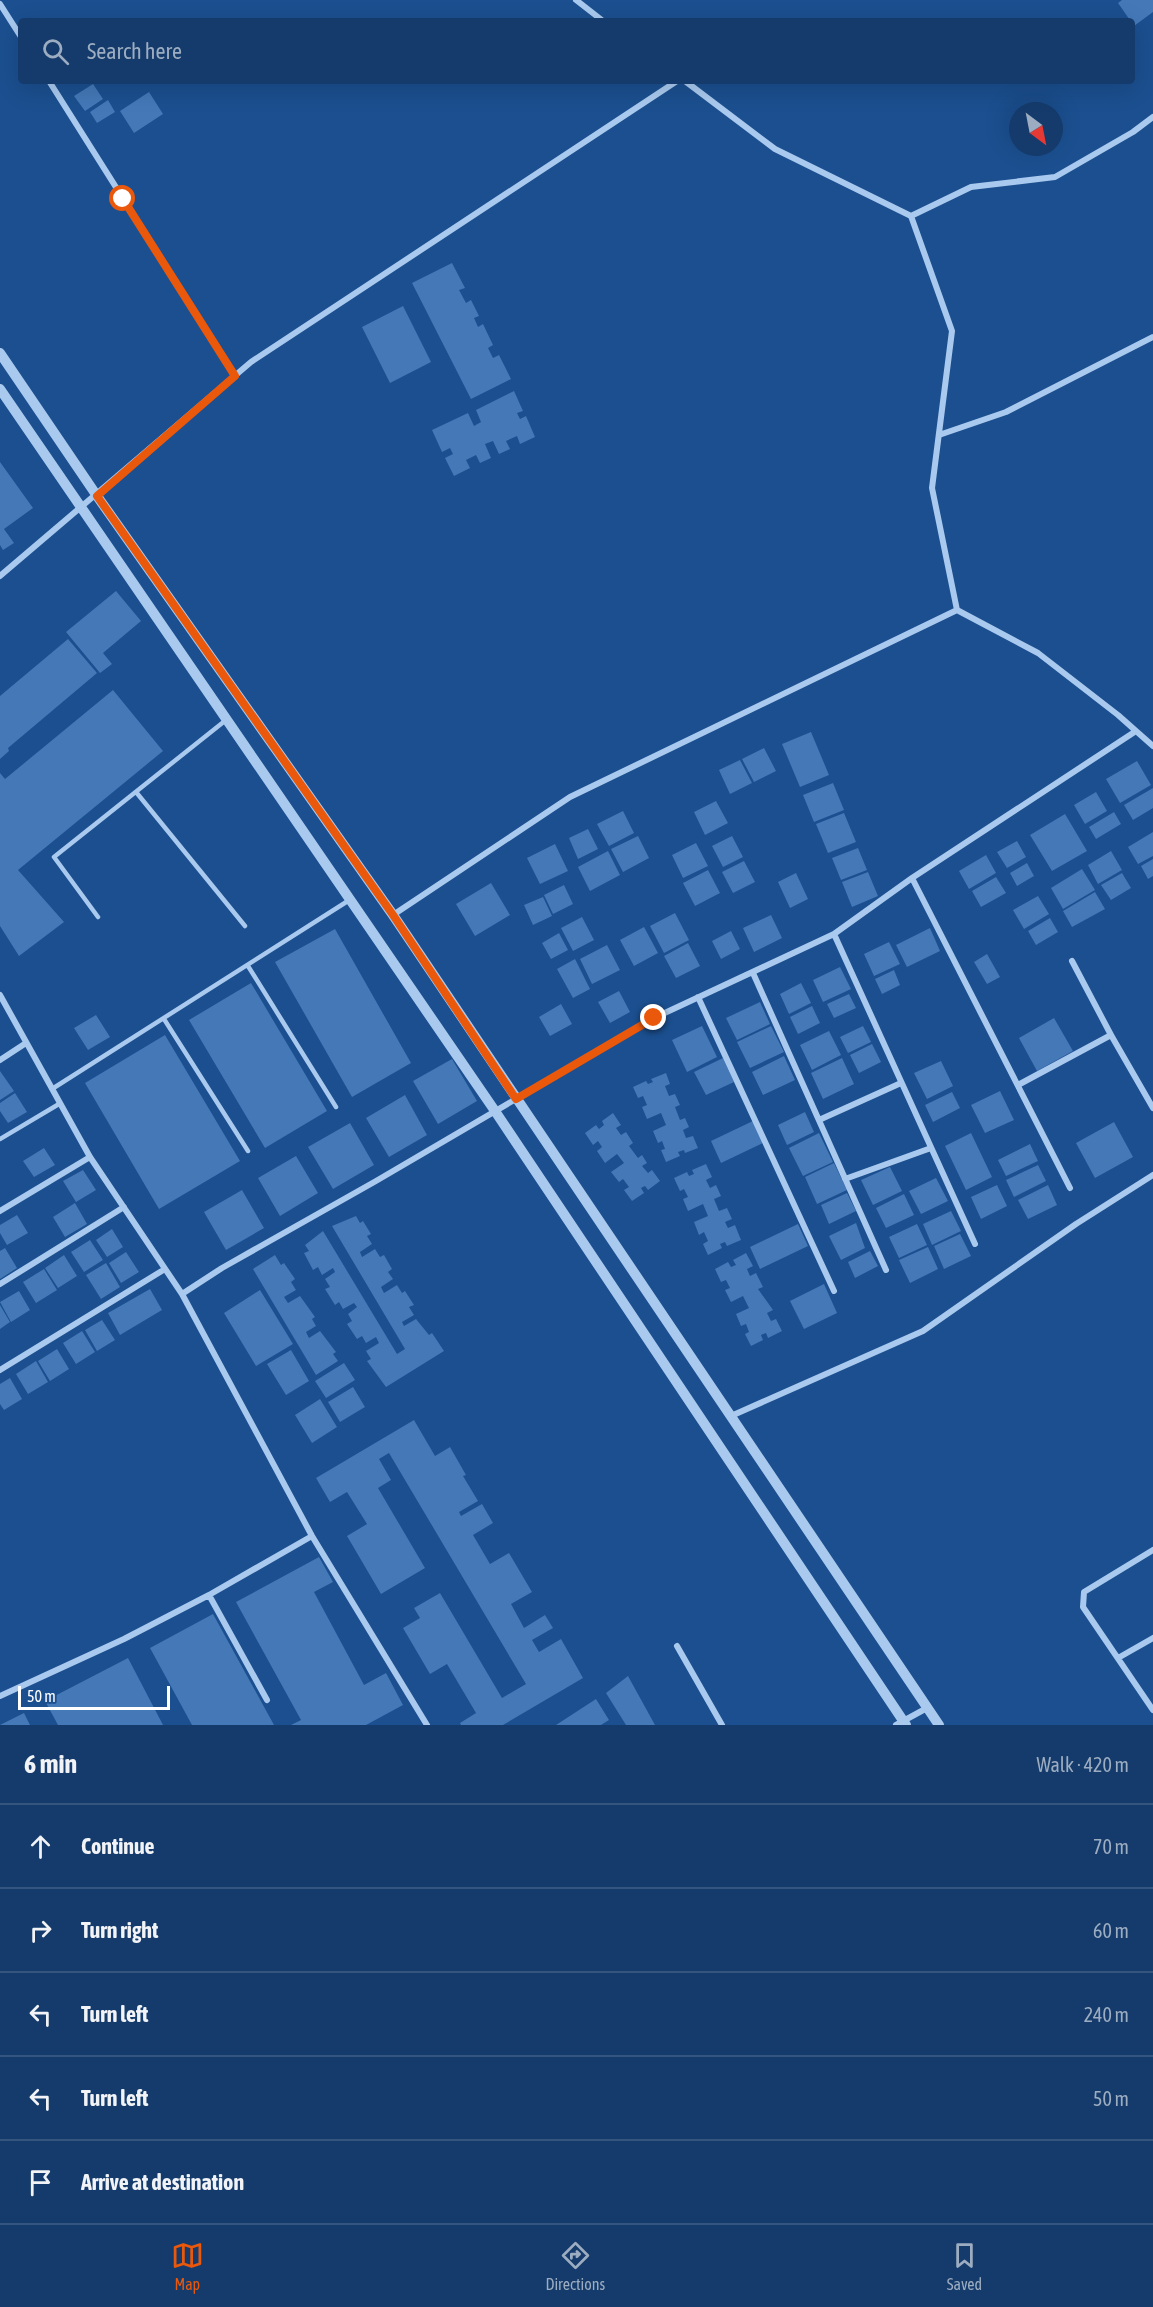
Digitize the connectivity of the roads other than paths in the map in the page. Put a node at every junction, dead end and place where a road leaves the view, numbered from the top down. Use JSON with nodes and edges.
{"nodes":[{"id":1,"x":576,"y":0,"type":"edge"},
{"id":2,"x":0,"y":4,"type":"edge"},
{"id":3,"x":599,"y":18,"type":"edge"},
{"id":4,"x":18,"y":32,"type":"edge"},
{"id":5,"x":51,"y":84,"type":"edge"},
{"id":6,"x":672,"y":84,"type":"edge"},
{"id":7,"x":689,"y":84,"type":"edge"},
{"id":8,"x":1153,"y":117,"type":"edge"},
{"id":9,"x":911,"y":216,"type":"junction"},
{"id":10,"x":1153,"y":338,"type":"edge"},
{"id":11,"x":0,"y":353,"type":"edge"},
{"id":12,"x":235,"y":376,"type":"junction"},
{"id":13,"x":0,"y":389,"type":"edge"},
{"id":14,"x":939,"y":435,"type":"junction"},
{"id":15,"x":97,"y":496,"type":"junction"},
{"id":16,"x":80,"y":509,"type":"junction"},
{"id":17,"x":0,"y":576,"type":"edge"},
{"id":18,"x":957,"y":610,"type":"junction"},
{"id":19,"x":226,"y":720,"type":"junction"},
{"id":20,"x":1136,"y":731,"type":"junction"},
{"id":21,"x":1153,"y":746,"type":"edge"},
{"id":22,"x":136,"y":792,"type":"junction"},
{"id":23,"x":912,"y":878,"type":"junction"},
{"id":24,"x":351,"y":899,"type":"junction"},
{"id":25,"x":393,"y":915,"type":"junction"},
{"id":26,"x":98,"y":917,"type":"dead end"},
{"id":27,"x":245,"y":927,"type":"dead end"},
{"id":28,"x":834,"y":934,"type":"junction"},
{"id":29,"x":1072,"y":961,"type":"dead end"},
{"id":30,"x":248,"y":966,"type":"junction"},
{"id":31,"x":753,"y":973,"type":"junction"},
{"id":32,"x":0,"y":995,"type":"edge"},
{"id":33,"x":698,"y":997,"type":"junction"},
{"id":34,"x":164,"y":1019,"type":"junction"},
{"id":35,"x":1111,"y":1035,"type":"junction"},
{"id":36,"x":26,"y":1044,"type":"junction"},
{"id":37,"x":0,"y":1060,"type":"edge"},
{"id":38,"x":901,"y":1083,"type":"junction"},
{"id":39,"x":1018,"y":1085,"type":"junction"},
{"id":40,"x":51,"y":1090,"type":"junction"},
{"id":41,"x":516,"y":1099,"type":"junction"},
{"id":42,"x":59,"y":1104,"type":"junction"},
{"id":43,"x":336,"y":1107,"type":"dead end"},
{"id":44,"x":1153,"y":1108,"type":"edge"},
{"id":45,"x":495,"y":1111,"type":"junction"},
{"id":46,"x":819,"y":1120,"type":"junction"},
{"id":47,"x":0,"y":1139,"type":"edge"},
{"id":48,"x":931,"y":1148,"type":"junction"},
{"id":49,"x":248,"y":1151,"type":"dead end"},
{"id":50,"x":90,"y":1157,"type":"junction"},
{"id":51,"x":1153,"y":1175,"type":"edge"},
{"id":52,"x":845,"y":1179,"type":"junction"},
{"id":53,"x":1070,"y":1188,"type":"dead end"},
{"id":54,"x":124,"y":1207,"type":"junction"},
{"id":55,"x":0,"y":1211,"type":"edge"},
{"id":56,"x":975,"y":1244,"type":"dead end"},
{"id":57,"x":165,"y":1269,"type":"junction"},
{"id":58,"x":886,"y":1270,"type":"dead end"},
{"id":59,"x":0,"y":1284,"type":"edge"},
{"id":60,"x":834,"y":1291,"type":"dead end"},
{"id":61,"x":182,"y":1294,"type":"junction"},
{"id":62,"x":0,"y":1370,"type":"edge"},
{"id":63,"x":731,"y":1416,"type":"junction"},
{"id":64,"x":312,"y":1536,"type":"junction"},
{"id":65,"x":1153,"y":1550,"type":"edge"},
{"id":66,"x":209,"y":1595,"type":"junction"},
{"id":67,"x":1153,"y":1638,"type":"edge"},
{"id":68,"x":677,"y":1646,"type":"dead end"},
{"id":69,"x":1118,"y":1658,"type":"junction"},
{"id":70,"x":0,"y":1696,"type":"edge"},
{"id":71,"x":267,"y":1700,"type":"dead end"},
{"id":72,"x":927,"y":1708,"type":"junction"},
{"id":73,"x":1153,"y":1710,"type":"edge"},
{"id":74,"x":902,"y":1724,"type":"edge"},
{"id":75,"x":427,"y":1725,"type":"edge"},
{"id":76,"x":722,"y":1725,"type":"edge"},
{"id":77,"x":939,"y":1725,"type":"edge"}],
"edges":[{"from":1,"to":3,"type":"street"},
{"from":2,"to":4,"type":"street"},
{"from":5,"to":12,"type":"street"},
{"from":6,"to":12,"type":"street"},
{"from":7,"to":9,"type":"street"},
{"from":8,"to":9,"type":"street"},
{"from":9,"to":14,"type":"street"},
{"from":10,"to":14,"type":"street"},
{"from":11,"to":15,"type":"street"},
{"from":12,"to":15,"type":"street"},
{"from":13,"to":16,"type":"street"},
{"from":14,"to":18,"type":"street"},
{"from":15,"to":16,"type":"street"},
{"from":15,"to":25,"type":"street"},
{"from":16,"to":17,"type":"street"},
{"from":16,"to":19,"type":"street"},
{"from":18,"to":20,"type":"street"},
{"from":18,"to":25,"type":"street"},
{"from":19,"to":22,"type":"lane"},
{"from":19,"to":24,"type":"street"},
{"from":20,"to":21,"type":"street"},
{"from":20,"to":23,"type":"street"},
{"from":22,"to":26,"type":"lane"},
{"from":22,"to":27,"type":"lane"},
{"from":23,"to":28,"type":"street"},
{"from":23,"to":39,"type":"street"},
{"from":24,"to":30,"type":"lane"},
{"from":24,"to":45,"type":"street"},
{"from":25,"to":41,"type":"street"},
{"from":28,"to":31,"type":"street"},
{"from":28,"to":38,"type":"street"},
{"from":29,"to":35,"type":"street"},
{"from":30,"to":34,"type":"lane"},
{"from":30,"to":43,"type":"lane"},
{"from":31,"to":33,"type":"street"},
{"from":31,"to":46,"type":"street"},
{"from":32,"to":36,"type":"street"},
{"from":33,"to":41,"type":"street"},
{"from":33,"to":60,"type":"street"},
{"from":34,"to":40,"type":"lane"},
{"from":34,"to":49,"type":"lane"},
{"from":35,"to":39,"type":"street"},
{"from":35,"to":44,"type":"street"},
{"from":36,"to":37,"type":"street"},
{"from":36,"to":40,"type":"street"},
{"from":38,"to":46,"type":"street"},
{"from":38,"to":48,"type":"street"},
{"from":39,"to":53,"type":"street"},
{"from":40,"to":42,"type":"street"},
{"from":41,"to":45,"type":"street"},
{"from":41,"to":63,"type":"street"},
{"from":42,"to":47,"type":"lane"},
{"from":42,"to":50,"type":"street"},
{"from":45,"to":61,"type":"street"},
{"from":45,"to":74,"type":"street"},
{"from":46,"to":52,"type":"street"},
{"from":48,"to":52,"type":"street"},
{"from":48,"to":56,"type":"street"},
{"from":50,"to":54,"type":"street"},
{"from":50,"to":55,"type":"street"},
{"from":51,"to":63,"type":"street"},
{"from":52,"to":58,"type":"street"},
{"from":54,"to":57,"type":"street"},
{"from":54,"to":59,"type":"street"},
{"from":57,"to":61,"type":"street"},
{"from":57,"to":62,"type":"street"},
{"from":61,"to":64,"type":"street"},
{"from":63,"to":72,"type":"street"},
{"from":64,"to":66,"type":"street"},
{"from":64,"to":75,"type":"street"},
{"from":65,"to":69,"type":"street"},
{"from":66,"to":70,"type":"street"},
{"from":66,"to":71,"type":"street"},
{"from":67,"to":69,"type":"street"},
{"from":68,"to":76,"type":"street"},
{"from":69,"to":73,"type":"street"},
{"from":72,"to":74,"type":"street"},
{"from":72,"to":77,"type":"street"}]}
